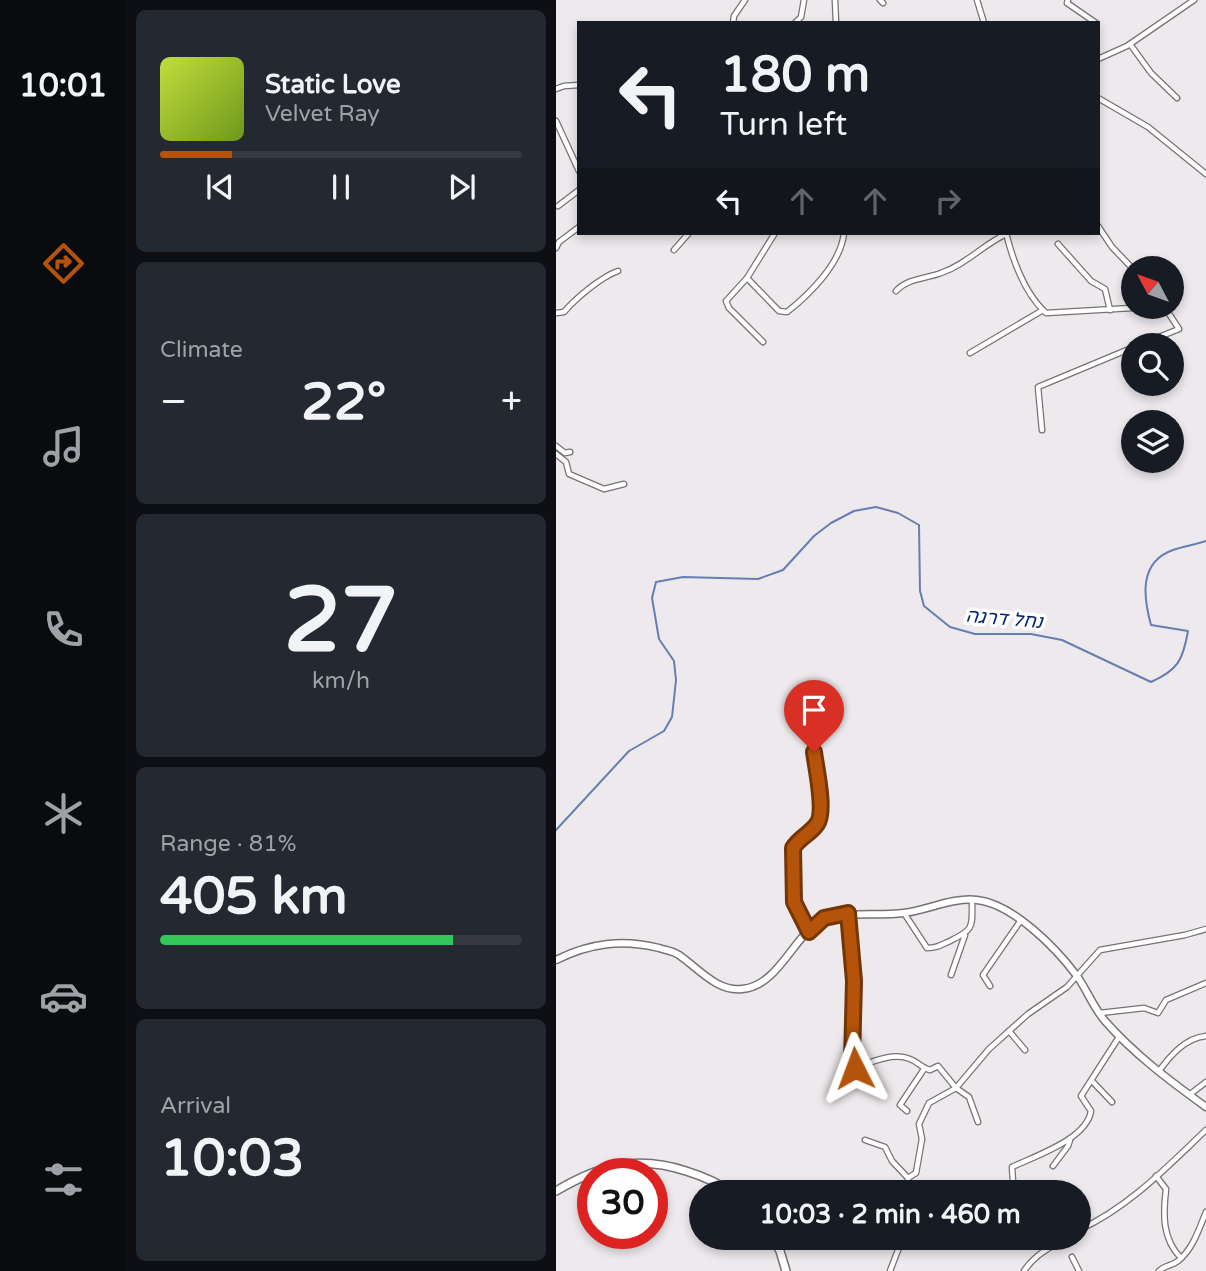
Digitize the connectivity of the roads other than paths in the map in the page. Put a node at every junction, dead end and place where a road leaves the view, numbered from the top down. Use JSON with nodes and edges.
{"nodes":[{"id":1,"x":745,"y":0,"type":"edge"},
{"id":2,"x":804,"y":0,"type":"edge"},
{"id":3,"x":835,"y":0,"type":"edge"},
{"id":4,"x":977,"y":0,"type":"edge"},
{"id":5,"x":1068,"y":0,"type":"edge"},
{"id":6,"x":1194,"y":0,"type":"edge"},
{"id":7,"x":733,"y":21,"type":"edge"},
{"id":8,"x":797,"y":21,"type":"edge"},
{"id":9,"x":837,"y":21,"type":"edge"},
{"id":10,"x":983,"y":21,"type":"edge"},
{"id":11,"x":1093,"y":21,"type":"edge"},
{"id":12,"x":1130,"y":44,"type":"junction"},
{"id":13,"x":1100,"y":50,"type":"edge"},
{"id":14,"x":1106,"y":55,"type":"junction"},
{"id":15,"x":1100,"y":58,"type":"edge"},
{"id":16,"x":577,"y":85,"type":"edge"},
{"id":17,"x":556,"y":89,"type":"edge"},
{"id":18,"x":1100,"y":98,"type":"edge"},
{"id":19,"x":1177,"y":98,"type":"dead end"},
{"id":20,"x":556,"y":121,"type":"edge"},
{"id":21,"x":577,"y":167,"type":"edge"},
{"id":22,"x":1205,"y":174,"type":"edge"},
{"id":23,"x":577,"y":192,"type":"edge"},
{"id":24,"x":558,"y":206,"type":"edge"},
{"id":25,"x":577,"y":228,"type":"edge"},
{"id":26,"x":1100,"y":229,"type":"edge"},
{"id":27,"x":687,"y":235,"type":"edge"},
{"id":28,"x":774,"y":235,"type":"edge"},
{"id":29,"x":844,"y":235,"type":"edge"},
{"id":30,"x":1003,"y":235,"type":"edge"},
{"id":31,"x":1007,"y":235,"type":"edge"},
{"id":32,"x":1058,"y":244,"type":"dead end"},
{"id":33,"x":556,"y":248,"type":"edge"},
{"id":34,"x":674,"y":250,"type":"dead end"},
{"id":35,"x":1121,"y":256,"type":"edge"},
{"id":36,"x":618,"y":271,"type":"dead end"},
{"id":37,"x":747,"y":278,"type":"junction"},
{"id":38,"x":896,"y":291,"type":"dead end"},
{"id":39,"x":1121,"y":309,"type":"edge"},
{"id":40,"x":1043,"y":310,"type":"junction"},
{"id":41,"x":1110,"y":310,"type":"junction"},
{"id":42,"x":556,"y":313,"type":"edge"},
{"id":43,"x":1172,"y":319,"type":"edge"},
{"id":44,"x":1169,"y":333,"type":"edge"},
{"id":45,"x":762,"y":342,"type":"dead end"},
{"id":46,"x":970,"y":352,"type":"dead end"},
{"id":47,"x":1121,"y":352,"type":"edge"},
{"id":48,"x":1042,"y":430,"type":"dead end"},
{"id":49,"x":556,"y":446,"type":"edge"},
{"id":50,"x":570,"y":452,"type":"dead end"},
{"id":51,"x":556,"y":454,"type":"edge"},
{"id":52,"x":624,"y":484,"type":"dead end"},
{"id":53,"x":814,"y":752,"type":"dead end"},
{"id":54,"x":972,"y":900,"type":"junction"},
{"id":55,"x":848,"y":913,"type":"junction"},
{"id":56,"x":904,"y":913,"type":"junction"},
{"id":57,"x":1021,"y":920,"type":"junction"},
{"id":58,"x":1205,"y":929,"type":"edge"},
{"id":59,"x":809,"y":932,"type":"junction"},
{"id":60,"x":966,"y":934,"type":"junction"},
{"id":61,"x":556,"y":960,"type":"edge"},
{"id":62,"x":951,"y":975,"type":"dead end"},
{"id":63,"x":1076,"y":976,"type":"junction"},
{"id":64,"x":1205,"y":983,"type":"edge"},
{"id":65,"x":990,"y":986,"type":"dead end"},
{"id":66,"x":1099,"y":1013,"type":"junction"},
{"id":67,"x":1009,"y":1031,"type":"junction"},
{"id":68,"x":1120,"y":1036,"type":"junction"},
{"id":69,"x":1205,"y":1036,"type":"edge"},
{"id":70,"x":1025,"y":1050,"type":"dead end"},
{"id":71,"x":924,"y":1069,"type":"junction"},
{"id":72,"x":1159,"y":1071,"type":"junction"},
{"id":73,"x":1092,"y":1081,"type":"junction"},
{"id":74,"x":1205,"y":1082,"type":"edge"},
{"id":75,"x":956,"y":1088,"type":"junction"},
{"id":76,"x":1189,"y":1095,"type":"junction"},
{"id":77,"x":1112,"y":1102,"type":"dead end"},
{"id":78,"x":1205,"y":1107,"type":"edge"},
{"id":79,"x":907,"y":1111,"type":"dead end"},
{"id":80,"x":978,"y":1122,"type":"dead end"},
{"id":81,"x":1205,"y":1130,"type":"edge"},
{"id":82,"x":1070,"y":1139,"type":"junction"},
{"id":83,"x":865,"y":1140,"type":"dead end"},
{"id":84,"x":1053,"y":1166,"type":"dead end"},
{"id":85,"x":1156,"y":1176,"type":"junction"},
{"id":86,"x":908,"y":1178,"type":"joint"},
{"id":87,"x":709,"y":1180,"type":"edge"},
{"id":88,"x":1013,"y":1180,"type":"edge"},
{"id":89,"x":556,"y":1191,"type":"edge"},
{"id":90,"x":1205,"y":1212,"type":"edge"},
{"id":91,"x":1091,"y":1225,"type":"edge"},
{"id":92,"x":779,"y":1250,"type":"edge"},
{"id":93,"x":898,"y":1250,"type":"edge"},
{"id":94,"x":1044,"y":1250,"type":"edge"},
{"id":95,"x":1072,"y":1257,"type":"dead end"},
{"id":96,"x":1181,"y":1258,"type":"junction"},
{"id":97,"x":786,"y":1271,"type":"edge"},
{"id":98,"x":890,"y":1271,"type":"edge"},
{"id":99,"x":1024,"y":1271,"type":"edge"},
{"id":100,"x":1079,"y":1271,"type":"edge"},
{"id":101,"x":1159,"y":1271,"type":"edge"}],
"edges":[{"from":1,"to":7,"type":"street"},
{"from":2,"to":8,"type":"street"},
{"from":3,"to":9,"type":"street"},
{"from":4,"to":10,"type":"street"},
{"from":5,"to":11,"type":"street"},
{"from":6,"to":12,"type":"street"},
{"from":12,"to":14,"type":"street"},
{"from":12,"to":19,"type":"street"},
{"from":13,"to":14,"type":"street"},
{"from":14,"to":15,"type":"street"},
{"from":16,"to":17,"type":"street"},
{"from":18,"to":22,"type":"street"},
{"from":20,"to":21,"type":"street"},
{"from":23,"to":24,"type":"street"},
{"from":25,"to":33,"type":"street"},
{"from":26,"to":35,"type":"street"},
{"from":27,"to":34,"type":"street"},
{"from":28,"to":37,"type":"street"},
{"from":29,"to":37,"type":"street"},
{"from":30,"to":38,"type":"street"},
{"from":31,"to":40,"type":"street"},
{"from":32,"to":41,"type":"street"},
{"from":36,"to":42,"type":"street"},
{"from":37,"to":45,"type":"street"},
{"from":39,"to":41,"type":"street"},
{"from":40,"to":41,"type":"street"},
{"from":40,"to":46,"type":"street"},
{"from":43,"to":44,"type":"street"},
{"from":47,"to":48,"type":"street"},
{"from":49,"to":50,"type":"street"},
{"from":51,"to":52,"type":"street"},
{"from":53,"to":59,"type":"street"},
{"from":54,"to":56,"type":"street"},
{"from":54,"to":57,"type":"street"},
{"from":54,"to":60,"type":"street"},
{"from":55,"to":56,"type":"street"},
{"from":55,"to":59,"type":"street"},
{"from":55,"to":71,"type":"street"},
{"from":56,"to":60,"type":"street"},
{"from":57,"to":63,"type":"street"},
{"from":57,"to":65,"type":"street"},
{"from":58,"to":63,"type":"street"},
{"from":59,"to":61,"type":"street"},
{"from":60,"to":62,"type":"street"},
{"from":63,"to":66,"type":"street"},
{"from":63,"to":67,"type":"street"},
{"from":64,"to":66,"type":"street"},
{"from":66,"to":68,"type":"street"},
{"from":67,"to":70,"type":"street"},
{"from":67,"to":75,"type":"street"},
{"from":68,"to":72,"type":"street"},
{"from":68,"to":73,"type":"street"},
{"from":69,"to":72,"type":"street"},
{"from":71,"to":75,"type":"street"},
{"from":71,"to":79,"type":"street"},
{"from":72,"to":76,"type":"street"},
{"from":73,"to":77,"type":"street"},
{"from":73,"to":82,"type":"street"},
{"from":74,"to":76,"type":"street"},
{"from":75,"to":80,"type":"street"},
{"from":75,"to":86,"type":"street"},
{"from":76,"to":78,"type":"street"},
{"from":81,"to":85,"type":"street"},
{"from":82,"to":84,"type":"street"},
{"from":82,"to":88,"type":"street"},
{"from":83,"to":86,"type":"street"},
{"from":85,"to":91,"type":"street"},
{"from":85,"to":96,"type":"street"},
{"from":87,"to":89,"type":"main road"},
{"from":90,"to":96,"type":"street"},
{"from":92,"to":97,"type":"main road"},
{"from":93,"to":98,"type":"street"},
{"from":94,"to":99,"type":"street"},
{"from":95,"to":100,"type":"street"},
{"from":96,"to":101,"type":"street"}]}
